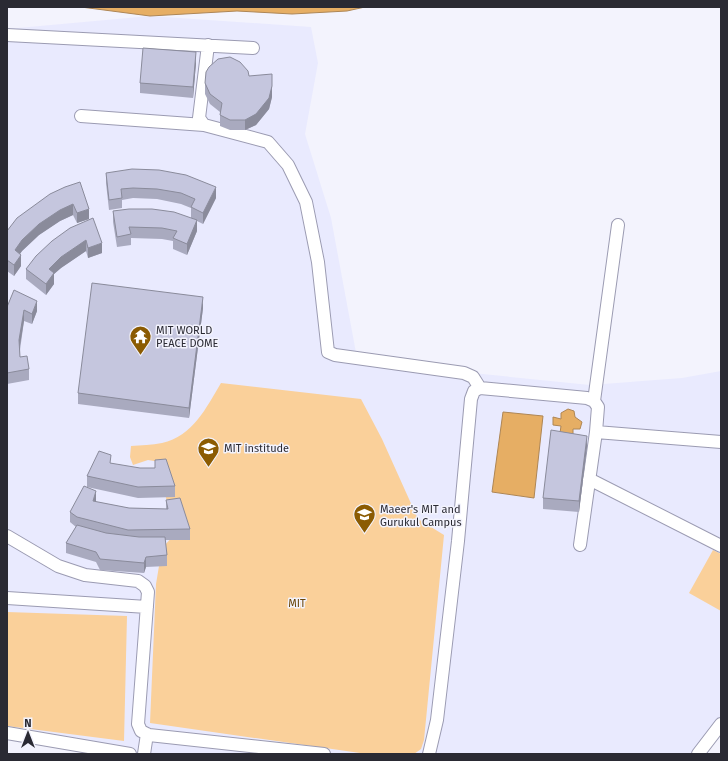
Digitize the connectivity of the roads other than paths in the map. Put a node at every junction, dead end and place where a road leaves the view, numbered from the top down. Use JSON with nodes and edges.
{"nodes":[{"id":1,"x":7,"y":35,"type":"edge"},
{"id":2,"x":208,"y":45,"type":"junction"},
{"id":3,"x":252,"y":48,"type":"dead end"},
{"id":4,"x":81,"y":116,"type":"dead end"},
{"id":5,"x":204,"y":125,"type":"junction"},
{"id":6,"x":618,"y":225,"type":"dead end"},
{"id":7,"x":480,"y":388,"type":"junction"},
{"id":8,"x":594,"y":401,"type":"junction"},
{"id":9,"x":596,"y":432,"type":"junction"},
{"id":10,"x":721,"y":442,"type":"edge"},
{"id":11,"x":589,"y":479,"type":"junction"},
{"id":12,"x":7,"y":536,"type":"edge"},
{"id":13,"x":580,"y":545,"type":"dead end"},
{"id":14,"x":721,"y":546,"type":"edge"},
{"id":15,"x":7,"y":598,"type":"edge"},
{"id":16,"x":147,"y":607,"type":"junction"},
{"id":17,"x":721,"y":724,"type":"edge"},
{"id":18,"x":7,"y":733,"type":"edge"},
{"id":19,"x":147,"y":734,"type":"junction"},
{"id":20,"x":130,"y":754,"type":"edge"},
{"id":21,"x":144,"y":754,"type":"edge"},
{"id":22,"x":324,"y":754,"type":"edge"},
{"id":23,"x":429,"y":754,"type":"edge"},
{"id":24,"x":698,"y":754,"type":"edge"}],
"edges":[{"from":1,"to":2,"type":"street"},
{"from":2,"to":3,"type":"street"},
{"from":2,"to":5,"type":"street"},
{"from":4,"to":5,"type":"street"},
{"from":5,"to":7,"type":"street"},
{"from":6,"to":8,"type":"street"},
{"from":7,"to":8,"type":"street"},
{"from":7,"to":23,"type":"street"},
{"from":8,"to":9,"type":"street"},
{"from":9,"to":10,"type":"street"},
{"from":9,"to":11,"type":"street"},
{"from":11,"to":13,"type":"street"},
{"from":11,"to":14,"type":"street"},
{"from":12,"to":16,"type":"street"},
{"from":15,"to":16,"type":"street"},
{"from":16,"to":19,"type":"street"},
{"from":17,"to":24,"type":"street"},
{"from":18,"to":20,"type":"street"},
{"from":19,"to":21,"type":"street"},
{"from":19,"to":22,"type":"street"}]}
